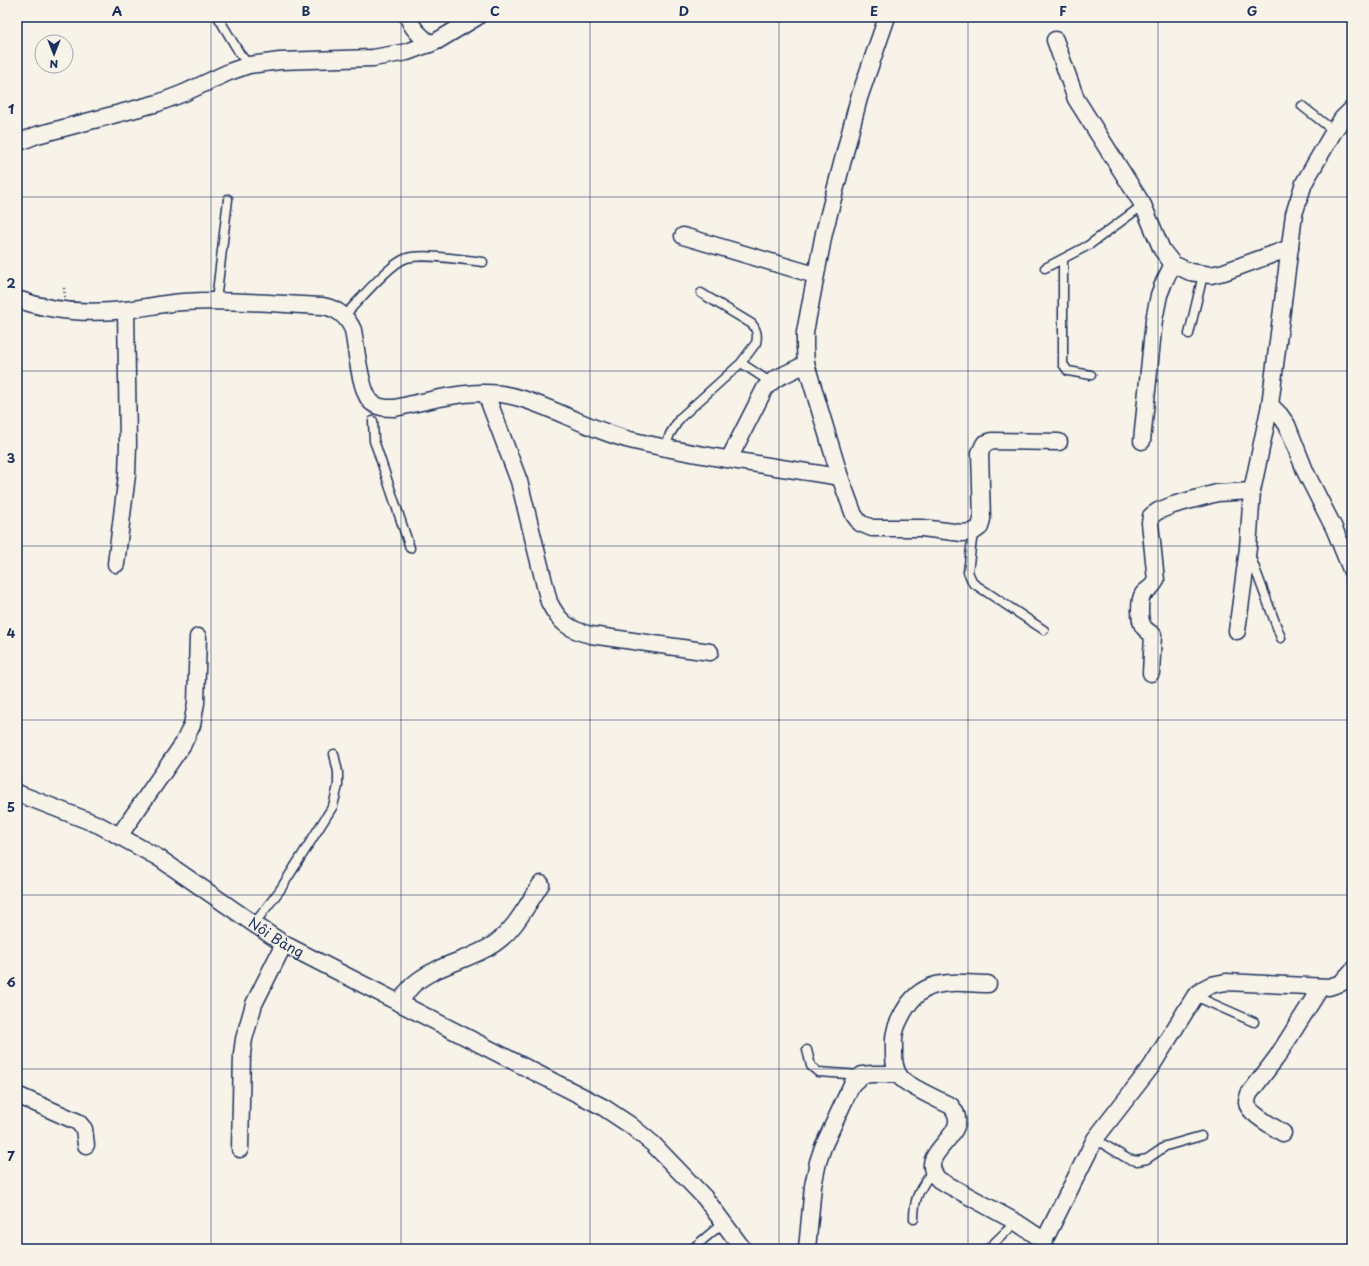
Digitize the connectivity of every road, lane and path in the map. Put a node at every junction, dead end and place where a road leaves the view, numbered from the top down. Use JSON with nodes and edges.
{"nodes":[{"id":1,"x":218,"y":17,"type":"edge"},
{"id":2,"x":408,"y":17,"type":"edge"},
{"id":3,"x":477,"y":17,"type":"edge"},
{"id":4,"x":887,"y":17,"type":"edge"},
{"id":5,"x":1055,"y":40,"type":"dead end"},
{"id":6,"x":430,"y":44,"type":"junction"},
{"id":7,"x":249,"y":65,"type":"junction"},
{"id":8,"x":1302,"y":106,"type":"dead end"},
{"id":9,"x":1352,"y":109,"type":"edge"},
{"id":10,"x":1334,"y":131,"type":"junction"},
{"id":11,"x":17,"y":143,"type":"edge"},
{"id":12,"x":228,"y":199,"type":"dead end"},
{"id":13,"x":1143,"y":205,"type":"junction"},
{"id":14,"x":683,"y":236,"type":"dead end"},
{"id":15,"x":1290,"y":248,"type":"junction"},
{"id":16,"x":1062,"y":259,"type":"junction"},
{"id":17,"x":483,"y":262,"type":"dead end"},
{"id":18,"x":1173,"y":264,"type":"junction"},
{"id":19,"x":1045,"y":268,"type":"dead end"},
{"id":20,"x":815,"y":275,"type":"junction"},
{"id":21,"x":1203,"y":275,"type":"junction"},
{"id":22,"x":701,"y":293,"type":"dead end"},
{"id":23,"x":17,"y":299,"type":"edge"},
{"id":24,"x":216,"y":301,"type":"junction"},
{"id":25,"x":126,"y":310,"type":"junction"},
{"id":26,"x":344,"y":316,"type":"junction"},
{"id":27,"x":1189,"y":334,"type":"dead end"},
{"id":28,"x":741,"y":363,"type":"junction"},
{"id":29,"x":806,"y":364,"type":"junction"},
{"id":30,"x":1091,"y":375,"type":"dead end"},
{"id":31,"x":770,"y":382,"type":"junction"},
{"id":32,"x":486,"y":394,"type":"junction"},
{"id":33,"x":1270,"y":405,"type":"junction"},
{"id":34,"x":373,"y":421,"type":"dead end"},
{"id":35,"x":1142,"y":441,"type":"dead end"},
{"id":36,"x":1059,"y":442,"type":"dead end"},
{"id":37,"x":665,"y":448,"type":"junction"},
{"id":38,"x":729,"y":458,"type":"junction"},
{"id":39,"x":840,"y":477,"type":"junction"},
{"id":40,"x":1252,"y":491,"type":"junction"},
{"id":41,"x":968,"y":532,"type":"junction"},
{"id":42,"x":410,"y":548,"type":"dead end"},
{"id":43,"x":1248,"y":548,"type":"junction"},
{"id":44,"x":116,"y":564,"type":"dead end"},
{"id":45,"x":1352,"y":572,"type":"edge"},
{"id":46,"x":1044,"y":630,"type":"dead end"},
{"id":47,"x":1238,"y":631,"type":"dead end"},
{"id":48,"x":198,"y":637,"type":"dead end"},
{"id":49,"x":1281,"y":638,"type":"dead end"},
{"id":50,"x":710,"y":652,"type":"dead end"},
{"id":51,"x":1151,"y":673,"type":"dead end"},
{"id":52,"x":334,"y":754,"type":"dead end"},
{"id":53,"x":17,"y":793,"type":"edge"},
{"id":54,"x":119,"y":836,"type":"junction"},
{"id":55,"x":541,"y":884,"type":"dead end"},
{"id":56,"x":254,"y":924,"type":"junction"},
{"id":57,"x":284,"y":944,"type":"junction"},
{"id":58,"x":1352,"y":971,"type":"edge"},
{"id":59,"x":988,"y":984,"type":"dead end"},
{"id":60,"x":1321,"y":987,"type":"junction"},
{"id":61,"x":1195,"y":996,"type":"junction"},
{"id":62,"x":399,"y":1003,"type":"junction"},
{"id":63,"x":1254,"y":1022,"type":"dead end"},
{"id":64,"x":807,"y":1050,"type":"dead end"},
{"id":65,"x":898,"y":1074,"type":"junction"},
{"id":66,"x":862,"y":1075,"type":"junction"},
{"id":67,"x":17,"y":1095,"type":"edge"},
{"id":68,"x":1283,"y":1133,"type":"dead end"},
{"id":69,"x":1201,"y":1136,"type":"dead end"},
{"id":70,"x":1095,"y":1139,"type":"junction"},
{"id":71,"x":86,"y":1145,"type":"dead end"},
{"id":72,"x":240,"y":1149,"type":"dead end"},
{"id":73,"x":932,"y":1171,"type":"junction"},
{"id":74,"x":914,"y":1219,"type":"dead end"},
{"id":75,"x":1016,"y":1222,"type":"junction"},
{"id":76,"x":723,"y":1223,"type":"junction"},
{"id":77,"x":1042,"y":1245,"type":"edge"},
{"id":78,"x":989,"y":1248,"type":"edge"},
{"id":79,"x":692,"y":1249,"type":"edge"},
{"id":80,"x":743,"y":1249,"type":"edge"},
{"id":81,"x":807,"y":1249,"type":"edge"}],
"edges":[{"from":1,"to":7,"type":"lane"},
{"from":2,"to":6,"type":"street"},
{"from":3,"to":6,"type":"street"},
{"from":4,"to":20,"type":"street"},
{"from":5,"to":13,"type":"street"},
{"from":6,"to":7,"type":"street"},
{"from":7,"to":11,"type":"street"},
{"from":8,"to":10,"type":"lane"},
{"from":9,"to":10,"type":"street"},
{"from":10,"to":15,"type":"street"},
{"from":12,"to":24,"type":"lane"},
{"from":13,"to":16,"type":"lane"},
{"from":13,"to":18,"type":"street"},
{"from":14,"to":20,"type":"street"},
{"from":15,"to":21,"type":"street"},
{"from":15,"to":33,"type":"street"},
{"from":16,"to":19,"type":"lane"},
{"from":16,"to":30,"type":"lane"},
{"from":17,"to":26,"type":"lane"},
{"from":18,"to":21,"type":"street"},
{"from":18,"to":35,"type":"street"},
{"from":20,"to":29,"type":"street"},
{"from":21,"to":27,"type":"lane"},
{"from":22,"to":28,"type":"lane"},
{"from":23,"to":25,"type":"street"},
{"from":24,"to":25,"type":"street"},
{"from":24,"to":26,"type":"street"},
{"from":25,"to":44,"type":"street"},
{"from":26,"to":32,"type":"street"},
{"from":28,"to":31,"type":"lane"},
{"from":28,"to":37,"type":"lane"},
{"from":29,"to":31,"type":"street"},
{"from":29,"to":39,"type":"street"},
{"from":31,"to":38,"type":"street"},
{"from":32,"to":37,"type":"street"},
{"from":32,"to":50,"type":"street"},
{"from":33,"to":40,"type":"street"},
{"from":33,"to":45,"type":"street"},
{"from":34,"to":42,"type":"lane"},
{"from":36,"to":41,"type":"street"},
{"from":37,"to":38,"type":"street"},
{"from":38,"to":39,"type":"street"},
{"from":39,"to":41,"type":"street"},
{"from":40,"to":43,"type":"street"},
{"from":40,"to":51,"type":"street"},
{"from":41,"to":46,"type":"lane"},
{"from":43,"to":47,"type":"street"},
{"from":43,"to":49,"type":"lane"},
{"from":48,"to":54,"type":"street"},
{"from":52,"to":56,"type":"lane"},
{"from":53,"to":54,"type":"street","name":"Nội Bàng"},
{"from":54,"to":56,"type":"street","name":"Nội Bàng"},
{"from":55,"to":62,"type":"street"},
{"from":56,"to":57,"type":"street","name":"Nội Bàng"},
{"from":57,"to":62,"type":"street","name":"Nội Bàng"},
{"from":57,"to":72,"type":"street"},
{"from":58,"to":60,"type":"street"},
{"from":59,"to":65,"type":"street"},
{"from":60,"to":61,"type":"street"},
{"from":60,"to":68,"type":"street"},
{"from":61,"to":63,"type":"lane"},
{"from":61,"to":70,"type":"street"},
{"from":62,"to":76,"type":"street","name":"Nội Bàng"},
{"from":64,"to":66,"type":"lane"},
{"from":65,"to":66,"type":"street"},
{"from":65,"to":73,"type":"street"},
{"from":66,"to":81,"type":"street"},
{"from":67,"to":71,"type":"street"},
{"from":69,"to":70,"type":"lane"},
{"from":70,"to":77,"type":"street"},
{"from":73,"to":74,"type":"lane"},
{"from":73,"to":75,"type":"street"},
{"from":75,"to":77,"type":"street"},
{"from":75,"to":78,"type":"lane"},
{"from":76,"to":79,"type":"lane"},
{"from":76,"to":80,"type":"street","name":"Nội Bàng"}]}
